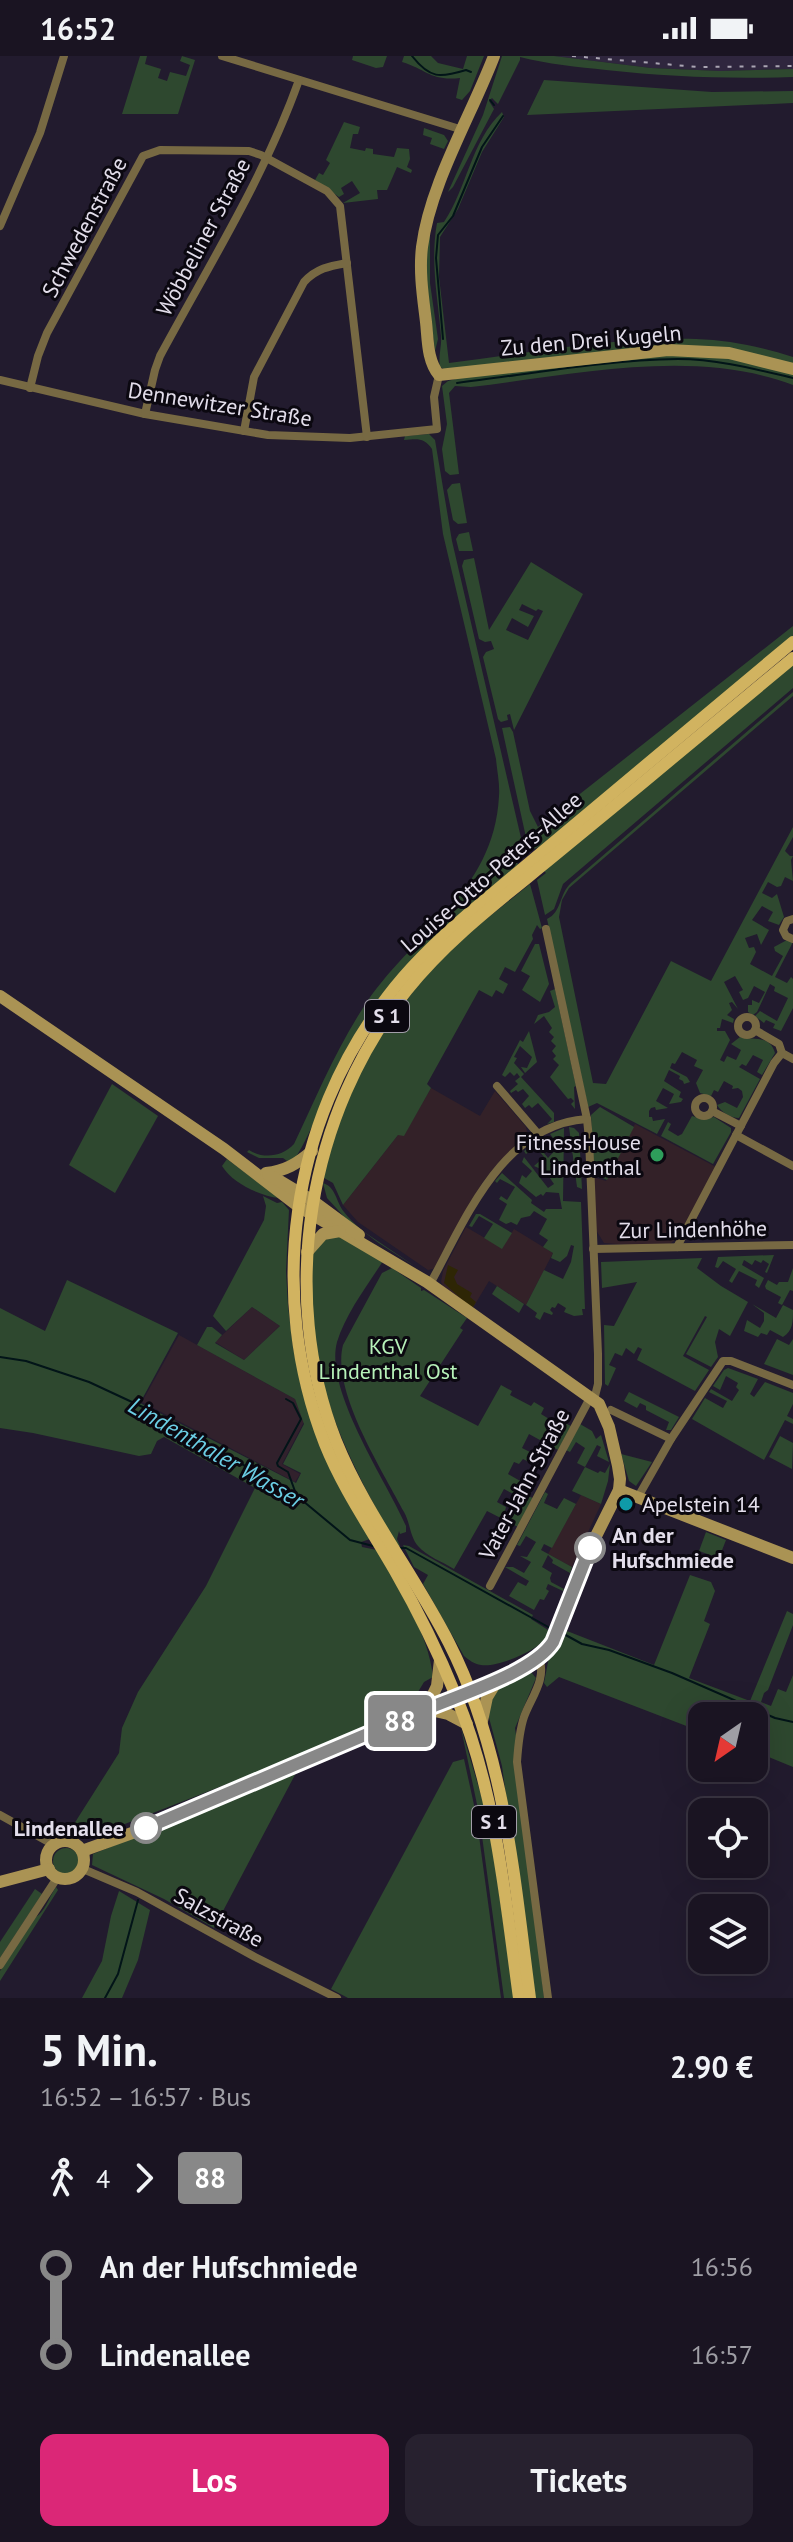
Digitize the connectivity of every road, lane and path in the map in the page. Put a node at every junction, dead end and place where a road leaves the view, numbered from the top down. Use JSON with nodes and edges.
{"nodes":[{"id":1,"x":64,"y":56,"type":"edge"},
{"id":2,"x":222,"y":56,"type":"edge"},
{"id":3,"x":494,"y":56,"type":"edge"},
{"id":4,"x":299,"y":80,"type":"junction"},
{"id":5,"x":463,"y":130,"type":"junction"},
{"id":6,"x":267,"y":158,"type":"junction"},
{"id":7,"x":0,"y":192,"type":"edge"},
{"id":8,"x":13,"y":196,"type":"junction"},
{"id":9,"x":0,"y":226,"type":"edge"},
{"id":10,"x":347,"y":263,"type":"junction"},
{"id":11,"x":793,"y":369,"type":"edge"},
{"id":12,"x":439,"y":375,"type":"junction"},
{"id":13,"x":0,"y":380,"type":"edge"},
{"id":14,"x":30,"y":388,"type":"junction"},
{"id":15,"x":145,"y":414,"type":"junction"},
{"id":16,"x":244,"y":431,"type":"junction"},
{"id":17,"x":367,"y":437,"type":"junction"},
{"id":18,"x":793,"y":642,"type":"edge"},
{"id":19,"x":793,"y":658,"type":"edge"},
{"id":20,"x":531,"y":868,"type":"junction"},
{"id":21,"x":793,"y":919,"type":"edge"},
{"id":22,"x":546,"y":929,"type":"dead end"},
{"id":23,"x":793,"y":939,"type":"edge"},
{"id":24,"x":0,"y":996,"type":"edge"},
{"id":25,"x":755,"y":1030,"type":"dead end"},
{"id":26,"x":782,"y":1053,"type":"junction"},
{"id":27,"x":793,"y":1059,"type":"edge"},
{"id":28,"x":497,"y":1086,"type":"dead end"},
{"id":29,"x":712,"y":1111,"type":"dead end"},
{"id":30,"x":587,"y":1119,"type":"junction"},
{"id":31,"x":741,"y":1126,"type":"junction"},
{"id":32,"x":539,"y":1135,"type":"junction"},
{"id":33,"x":736,"y":1135,"type":"junction"},
{"id":34,"x":224,"y":1149,"type":"junction"},
{"id":35,"x":312,"y":1151,"type":"junction"},
{"id":36,"x":793,"y":1166,"type":"edge"},
{"id":37,"x":266,"y":1173,"type":"junction"},
{"id":38,"x":300,"y":1200,"type":"junction"},
{"id":39,"x":312,"y":1207,"type":"junction"},
{"id":40,"x":340,"y":1231,"type":"junction"},
{"id":41,"x":793,"y":1245,"type":"edge"},
{"id":42,"x":677,"y":1247,"type":"junction"},
{"id":43,"x":593,"y":1249,"type":"junction"},
{"id":44,"x":307,"y":1252,"type":"junction"},
{"id":45,"x":426,"y":1282,"type":"junction"},
{"id":46,"x":793,"y":1385,"type":"edge"},
{"id":47,"x":592,"y":1399,"type":"junction"},
{"id":48,"x":611,"y":1410,"type":"dead end"},
{"id":49,"x":671,"y":1439,"type":"junction"},
{"id":50,"x":619,"y":1490,"type":"junction"},
{"id":51,"x":638,"y":1497,"type":"junction"},
{"id":52,"x":387,"y":1547,"type":"junction"},
{"id":53,"x":793,"y":1558,"type":"edge"},
{"id":54,"x":490,"y":1586,"type":"dead end"},
{"id":55,"x":539,"y":1657,"type":"junction"},
{"id":56,"x":440,"y":1660,"type":"junction"},
{"id":57,"x":498,"y":1679,"type":"junction"},
{"id":58,"x":470,"y":1691,"type":"junction"},
{"id":59,"x":456,"y":1697,"type":"junction"},
{"id":60,"x":426,"y":1709,"type":"junction"},
{"id":61,"x":482,"y":1721,"type":"junction"},
{"id":62,"x":467,"y":1724,"type":"junction"},
{"id":63,"x":0,"y":1815,"type":"edge"},
{"id":64,"x":54,"y":1845,"type":"junction"},
{"id":65,"x":82,"y":1851,"type":"junction"},
{"id":66,"x":51,"y":1868,"type":"junction"},
{"id":67,"x":83,"y":1869,"type":"junction"},
{"id":68,"x":2,"y":1882,"type":"edge"},
{"id":69,"x":0,"y":1965,"type":"edge"},
{"id":70,"x":337,"y":1998,"type":"edge"},
{"id":71,"x":519,"y":1998,"type":"edge"},
{"id":72,"x":530,"y":1998,"type":"edge"},
{"id":73,"x":548,"y":1998,"type":"edge"}],
"edges":[{"from":1,"to":8,"type":"street"},
{"from":2,"to":4,"type":"street"},
{"from":3,"to":5,"type":"street"},
{"from":4,"to":5,"type":"street"},
{"from":4,"to":6,"type":"street","name":"Wöbbeliner Straße"},
{"from":5,"to":12,"type":"street"},
{"from":6,"to":10,"type":"street"},
{"from":6,"to":14,"type":"street","name":"Schwedenstraße"},
{"from":6,"to":15,"type":"street","name":"Wöbbeliner Straße"},
{"from":7,"to":8,"type":"street"},
{"from":8,"to":9,"type":"street"},
{"from":10,"to":16,"type":"street"},
{"from":10,"to":17,"type":"street"},
{"from":11,"to":12,"type":"street","name":"Zu den Drei Kugeln"},
{"from":12,"to":17,"type":"street","name":"Dennewitzer Straße"},
{"from":13,"to":14,"type":"street","name":"Dennewitzer Straße"},
{"from":14,"to":15,"type":"street","name":"Dennewitzer Straße"},
{"from":15,"to":16,"type":"street","name":"Dennewitzer Straße"},
{"from":16,"to":17,"type":"street","name":"Dennewitzer Straße"},
{"from":18,"to":20,"type":"main road","name":"Louise-Otto-Peters-Allee","number":"S 1"},
{"from":19,"to":20,"type":"main road","name":"Louise-Otto-Peters-Allee","number":"S 1"},
{"from":20,"to":35,"type":"main road","name":"Louise-Otto-Peters-Allee","number":"S 1"},
{"from":20,"to":39,"type":"main road","name":"Louise-Otto-Peters-Allee","number":"S 1"},
{"from":21,"to":23,"type":"street"},
{"from":22,"to":30,"type":"street"},
{"from":24,"to":34,"type":"street"},
{"from":25,"to":26,"type":"street"},
{"from":26,"to":27,"type":"street"},
{"from":26,"to":31,"type":"street"},
{"from":28,"to":32,"type":"street"},
{"from":29,"to":31,"type":"street"},
{"from":30,"to":32,"type":"street"},
{"from":30,"to":43,"type":"street"},
{"from":31,"to":33,"type":"street"},
{"from":32,"to":45,"type":"street"},
{"from":33,"to":36,"type":"street"},
{"from":33,"to":42,"type":"street"},
{"from":34,"to":37,"type":"street"},
{"from":34,"to":38,"type":"street"},
{"from":35,"to":37,"type":"street"},
{"from":35,"to":38,"type":"main road","name":"Louise-Otto-Peters-Allee","number":"S 1"},
{"from":37,"to":38,"type":"street"},
{"from":38,"to":39,"type":"street"},
{"from":38,"to":52,"type":"main road","number":"S 1"},
{"from":39,"to":40,"type":"street"},
{"from":39,"to":44,"type":"main road","number":"S 1"},
{"from":39,"to":45,"type":"street"},
{"from":40,"to":44,"type":"street"},
{"from":40,"to":45,"type":"street"},
{"from":41,"to":42,"type":"street","name":"Zur Lindenhöhe"},
{"from":42,"to":43,"type":"street","name":"Zur Lindenhöhe"},
{"from":43,"to":47,"type":"street"},
{"from":44,"to":52,"type":"main road","number":"S 1"},
{"from":45,"to":47,"type":"street"},
{"from":46,"to":49,"type":"street"},
{"from":47,"to":50,"type":"street"},
{"from":47,"to":54,"type":"street","name":"Vater-Jahn-Straße"},
{"from":48,"to":49,"type":"street"},
{"from":49,"to":51,"type":"street"},
{"from":50,"to":51,"type":"street"},
{"from":50,"to":55,"type":"street"},
{"from":51,"to":53,"type":"street"},
{"from":52,"to":56,"type":"main road","number":"S 1"},
{"from":52,"to":58,"type":"main road","number":"S 1"},
{"from":55,"to":57,"type":"street"},
{"from":55,"to":73,"type":"street"},
{"from":56,"to":59,"type":"main road","number":"S 1"},
{"from":56,"to":60,"type":"street"},
{"from":57,"to":58,"type":"street"},
{"from":57,"to":61,"type":"street"},
{"from":58,"to":59,"type":"street"},
{"from":58,"to":61,"type":"main road","number":"S 1"},
{"from":59,"to":60,"type":"street"},
{"from":59,"to":62,"type":"main road","number":"S 1"},
{"from":60,"to":62,"type":"street"},
{"from":60,"to":65,"type":"street"},
{"from":61,"to":72,"type":"main road","number":"S 1"},
{"from":62,"to":71,"type":"main road","number":"S 1"},
{"from":63,"to":64,"type":"street"},
{"from":64,"to":65,"type":"street"},
{"from":64,"to":66,"type":"street"},
{"from":65,"to":67,"type":"street"},
{"from":66,"to":67,"type":"street"},
{"from":66,"to":68,"type":"street"},
{"from":66,"to":69,"type":"street"},
{"from":67,"to":70,"type":"street","name":"Salzstraße"}]}
